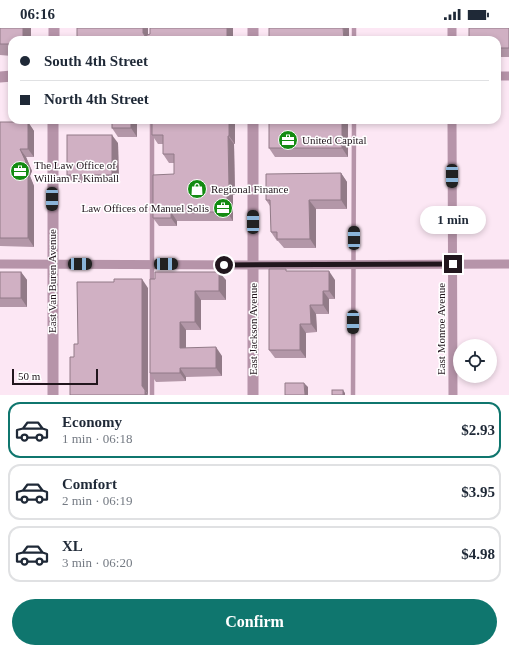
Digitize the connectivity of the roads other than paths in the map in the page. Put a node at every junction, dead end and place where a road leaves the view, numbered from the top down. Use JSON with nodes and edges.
{"nodes":[{"id":1,"x":53,"y":124,"type":"edge"},
{"id":2,"x":152,"y":124,"type":"edge"},
{"id":3,"x":253,"y":124,"type":"edge"},
{"id":4,"x":354,"y":124,"type":"edge"},
{"id":5,"x":452,"y":124,"type":"edge"},
{"id":6,"x":0,"y":264,"type":"edge"},
{"id":7,"x":52,"y":264,"type":"junction"},
{"id":8,"x":152,"y":264,"type":"junction"},
{"id":9,"x":354,"y":264,"type":"junction"},
{"id":10,"x":453,"y":264,"type":"junction"},
{"id":11,"x":509,"y":264,"type":"edge"},
{"id":12,"x":253,"y":265,"type":"junction"},
{"id":13,"x":152,"y":288,"type":"edge"},
{"id":14,"x":152,"y":364,"type":"edge"},
{"id":15,"x":53,"y":395,"type":"edge"},
{"id":16,"x":152,"y":395,"type":"edge"},
{"id":17,"x":253,"y":395,"type":"edge"},
{"id":18,"x":353,"y":395,"type":"edge"},
{"id":19,"x":453,"y":395,"type":"edge"}],
"edges":[{"from":1,"to":7,"type":"street","name":"East Van Buren Avenue"},
{"from":2,"to":8,"type":"lane"},
{"from":3,"to":12,"type":"street","name":"East Jackson Avenue"},
{"from":4,"to":9,"type":"lane"},
{"from":5,"to":10,"type":"street","name":"East Monroe Avenue"},
{"from":6,"to":7,"type":"street"},
{"from":7,"to":8,"type":"street"},
{"from":7,"to":15,"type":"street","name":"East Van Buren Avenue"},
{"from":8,"to":12,"type":"street"},
{"from":8,"to":13,"type":"lane"},
{"from":9,"to":10,"type":"street"},
{"from":9,"to":12,"type":"street"},
{"from":9,"to":18,"type":"lane"},
{"from":10,"to":11,"type":"street"},
{"from":10,"to":19,"type":"street","name":"East Monroe Avenue"},
{"from":12,"to":17,"type":"street","name":"East Jackson Avenue"},
{"from":14,"to":16,"type":"lane"}]}
